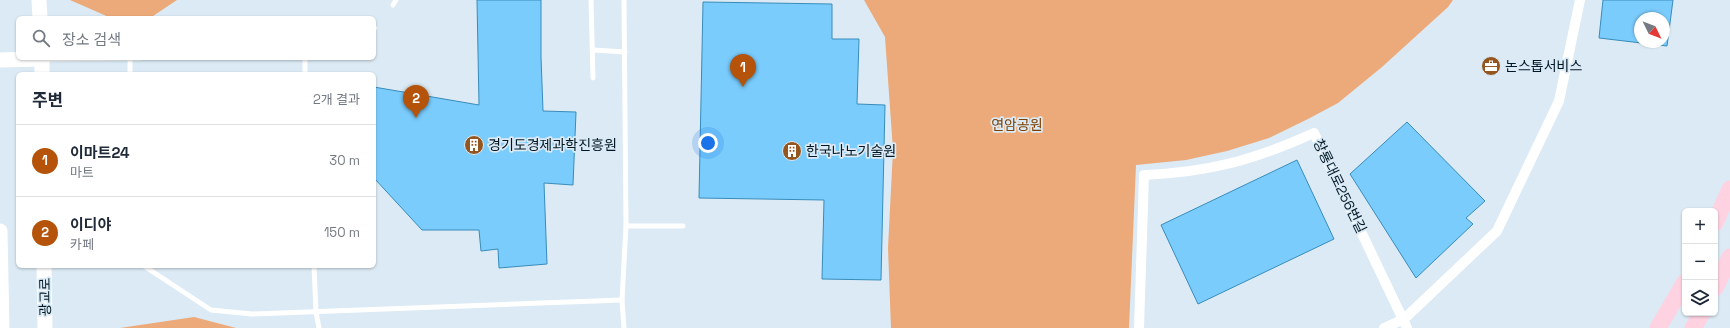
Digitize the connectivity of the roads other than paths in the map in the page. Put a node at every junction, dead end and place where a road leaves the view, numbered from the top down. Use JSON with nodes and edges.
{"nodes":[{"id":1,"x":39,"y":0,"type":"edge"},
{"id":2,"x":396,"y":0,"type":"edge"},
{"id":3,"x":591,"y":0,"type":"edge"},
{"id":4,"x":624,"y":0,"type":"edge"},
{"id":5,"x":1580,"y":0,"type":"edge"},
{"id":6,"x":393,"y":5,"type":"dead end"},
{"id":7,"x":40,"y":16,"type":"edge"},
{"id":8,"x":593,"y":50,"type":"junction"},
{"id":9,"x":625,"y":52,"type":"junction"},
{"id":10,"x":16,"y":59,"type":"edge"},
{"id":11,"x":0,"y":60,"type":"edge"},
{"id":12,"x":42,"y":60,"type":"edge"},
{"id":13,"x":130,"y":60,"type":"edge"},
{"id":14,"x":304,"y":60,"type":"edge"},
{"id":15,"x":42,"y":72,"type":"edge"},
{"id":16,"x":130,"y":72,"type":"edge"},
{"id":17,"x":305,"y":72,"type":"edge"},
{"id":18,"x":593,"y":78,"type":"dead end"},
{"id":19,"x":1730,"y":189,"type":"edge"},
{"id":20,"x":1718,"y":216,"type":"edge"},
{"id":21,"x":626,"y":226,"type":"junction"},
{"id":22,"x":683,"y":226,"type":"dead end"},
{"id":23,"x":0,"y":231,"type":"edge"},
{"id":24,"x":1730,"y":257,"type":"edge"},
{"id":25,"x":44,"y":268,"type":"edge"},
{"id":26,"x":147,"y":268,"type":"edge"},
{"id":27,"x":314,"y":268,"type":"edge"},
{"id":28,"x":1718,"y":282,"type":"edge"},
{"id":29,"x":1682,"y":287,"type":"edge"},
{"id":30,"x":622,"y":300,"type":"junction"},
{"id":31,"x":316,"y":312,"type":"junction"},
{"id":32,"x":1700,"y":316,"type":"edge"},
{"id":33,"x":1406,"y":323,"type":"edge"},
{"id":34,"x":2,"y":328,"type":"edge"},
{"id":35,"x":45,"y":328,"type":"edge"},
{"id":36,"x":319,"y":328,"type":"edge"},
{"id":37,"x":624,"y":328,"type":"edge"},
{"id":38,"x":1139,"y":328,"type":"edge"},
{"id":39,"x":1384,"y":328,"type":"edge"},
{"id":40,"x":1658,"y":328,"type":"edge"},
{"id":41,"x":1693,"y":328,"type":"edge"}],
"edges":[{"from":1,"to":7,"type":"main road"},
{"from":2,"to":6,"type":"lane"},
{"from":3,"to":8,"type":"lane"},
{"from":4,"to":9,"type":"lane"},
{"from":5,"to":33,"type":"street"},
{"from":8,"to":9,"type":"lane"},
{"from":8,"to":18,"type":"lane"},
{"from":9,"to":21,"type":"lane"},
{"from":10,"to":11,"type":"main road"},
{"from":12,"to":15,"type":"main road"},
{"from":13,"to":16,"type":"lane"},
{"from":14,"to":17,"type":"lane"},
{"from":19,"to":20,"type":"main road"},
{"from":21,"to":22,"type":"lane"},
{"from":21,"to":30,"type":"lane"},
{"from":23,"to":34,"type":"main road"},
{"from":24,"to":28,"type":"main road"},
{"from":25,"to":35,"type":"main road","name":"광교로"},
{"from":26,"to":31,"type":"lane"},
{"from":27,"to":31,"type":"lane"},
{"from":29,"to":40,"type":"main road"},
{"from":30,"to":31,"type":"lane"},
{"from":30,"to":37,"type":"lane"},
{"from":31,"to":36,"type":"lane"},
{"from":32,"to":41,"type":"main road"},
{"from":33,"to":38,"type":"street","name":"창룡대로256번길"},
{"from":33,"to":39,"type":"street"}]}
